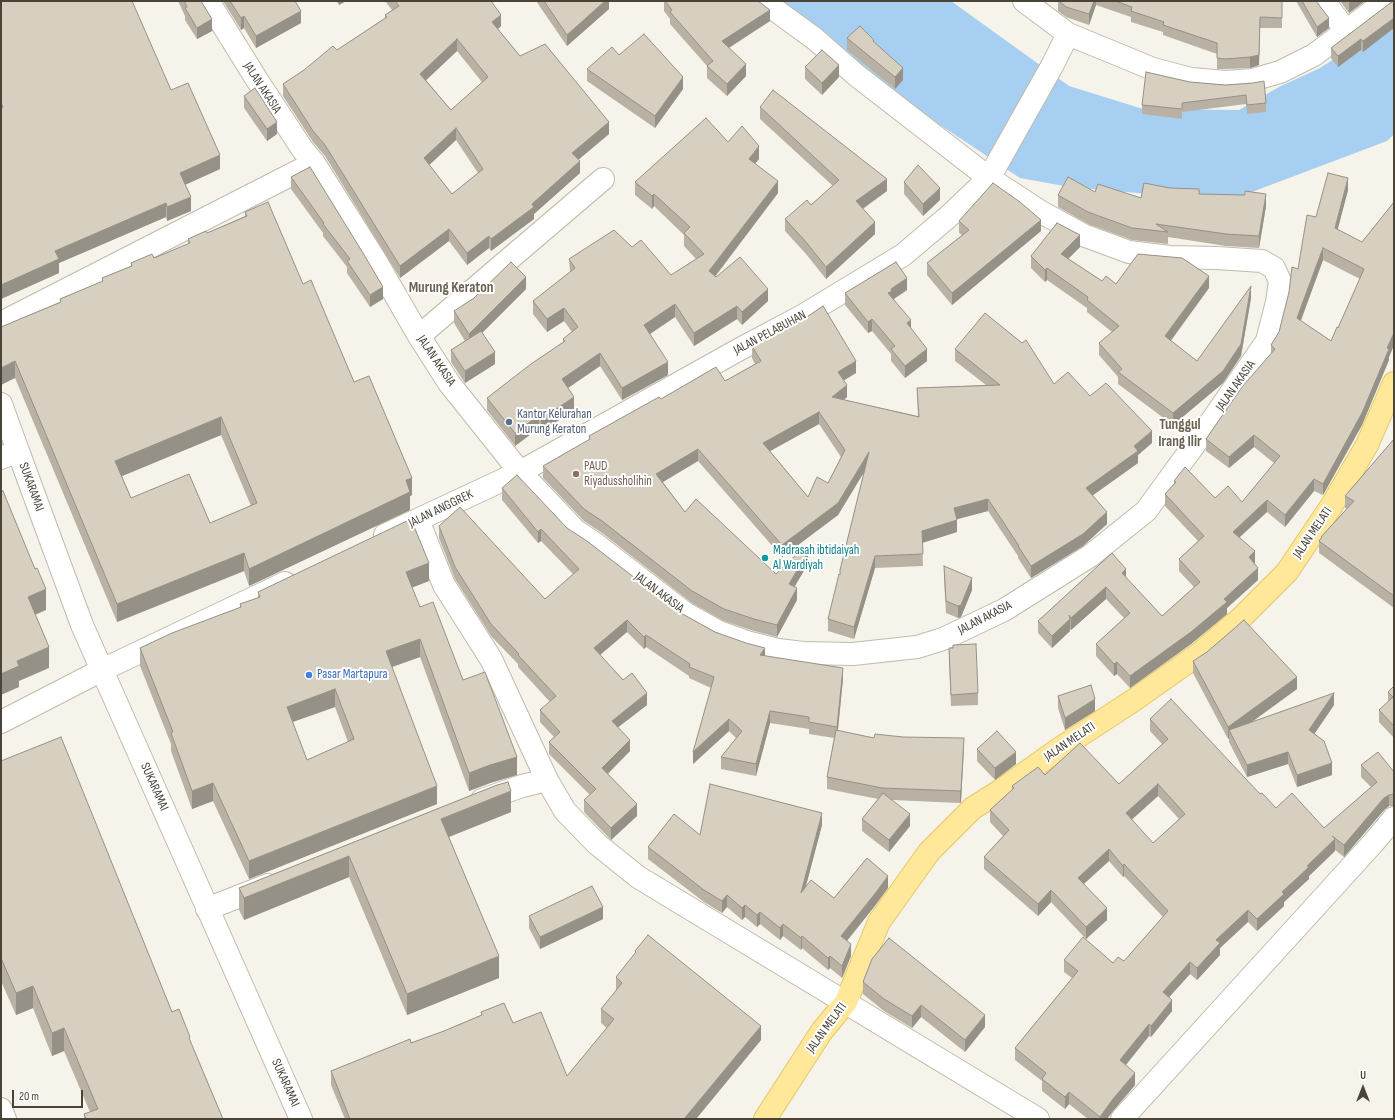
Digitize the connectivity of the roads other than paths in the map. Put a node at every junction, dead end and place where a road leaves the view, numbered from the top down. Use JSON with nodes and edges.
{"nodes":[{"id":1,"x":208,"y":1,"type":"edge"},
{"id":2,"x":763,"y":1,"type":"edge"},
{"id":3,"x":1024,"y":1,"type":"edge"},
{"id":4,"x":1324,"y":1,"type":"edge"},
{"id":5,"x":1386,"y":1,"type":"edge"},
{"id":6,"x":1048,"y":9,"type":"edge"},
{"id":7,"x":1346,"y":32,"type":"junction"},
{"id":8,"x":1068,"y":34,"type":"junction"},
{"id":9,"x":314,"y":164,"type":"junction"},
{"id":10,"x":993,"y":171,"type":"junction"},
{"id":11,"x":603,"y":179,"type":"dead end"},
{"id":12,"x":1,"y":323,"type":"edge"},
{"id":13,"x":418,"y":336,"type":"junction"},
{"id":14,"x":1394,"y":383,"type":"edge"},
{"id":15,"x":1,"y":404,"type":"edge"},
{"id":16,"x":9,"y":454,"type":"edge"},
{"id":17,"x":520,"y":472,"type":"junction"},
{"id":18,"x":418,"y":520,"type":"junction"},
{"id":19,"x":368,"y":544,"type":"edge"},
{"id":20,"x":303,"y":574,"type":"edge"},
{"id":21,"x":102,"y":670,"type":"junction"},
{"id":22,"x":1,"y":722,"type":"edge"},
{"id":23,"x":547,"y":780,"type":"junction"},
{"id":24,"x":464,"y":807,"type":"edge"},
{"id":25,"x":1394,"y":818,"type":"edge"},
{"id":26,"x":288,"y":877,"type":"edge"},
{"id":27,"x":208,"y":909,"type":"junction"},
{"id":28,"x":846,"y":1002,"type":"junction"},
{"id":29,"x":1,"y":1109,"type":"edge"},
{"id":30,"x":5,"y":1119,"type":"edge"},
{"id":31,"x":301,"y":1119,"type":"edge"},
{"id":32,"x":765,"y":1119,"type":"edge"},
{"id":33,"x":1038,"y":1119,"type":"edge"},
{"id":34,"x":1122,"y":1119,"type":"edge"}],
"edges":[{"from":1,"to":9,"type":"street","name":"JALAN AKASIA"},
{"from":2,"to":10,"type":"street"},
{"from":3,"to":6,"type":"street"},
{"from":4,"to":7,"type":"street"},
{"from":5,"to":7,"type":"street"},
{"from":6,"to":8,"type":"street"},
{"from":7,"to":8,"type":"street"},
{"from":8,"to":10,"type":"street","name":"JALAN PELABUHAN"},
{"from":9,"to":12,"type":"street"},
{"from":9,"to":13,"type":"street","name":"JALAN AKASIA"},
{"from":10,"to":17,"type":"street","name":"JALAN PELABUHAN"},
{"from":10,"to":17,"type":"street","name":"JALAN AKASIA"},
{"from":11,"to":13,"type":"street"},
{"from":13,"to":17,"type":"street","name":"JALAN AKASIA"},
{"from":14,"to":28,"type":"main road","name":"JALAN MELATI"},
{"from":15,"to":16,"type":"street","name":"SUKARAMAI"},
{"from":16,"to":21,"type":"street","name":"SUKARAMAI"},
{"from":17,"to":18,"type":"street","name":"JALAN ANGGREK"},
{"from":18,"to":19,"type":"street","name":"JALAN ANGGREK"},
{"from":18,"to":23,"type":"street"},
{"from":20,"to":21,"type":"street"},
{"from":21,"to":22,"type":"street"},
{"from":21,"to":27,"type":"street","name":"SUKARAMAI"},
{"from":23,"to":24,"type":"street"},
{"from":23,"to":28,"type":"street"},
{"from":25,"to":34,"type":"street"},
{"from":26,"to":27,"type":"street"},
{"from":27,"to":31,"type":"street","name":"SUKARAMAI"},
{"from":28,"to":32,"type":"main road","name":"JALAN MELATI"},
{"from":28,"to":33,"type":"street"},
{"from":29,"to":30,"type":"street"}]}
